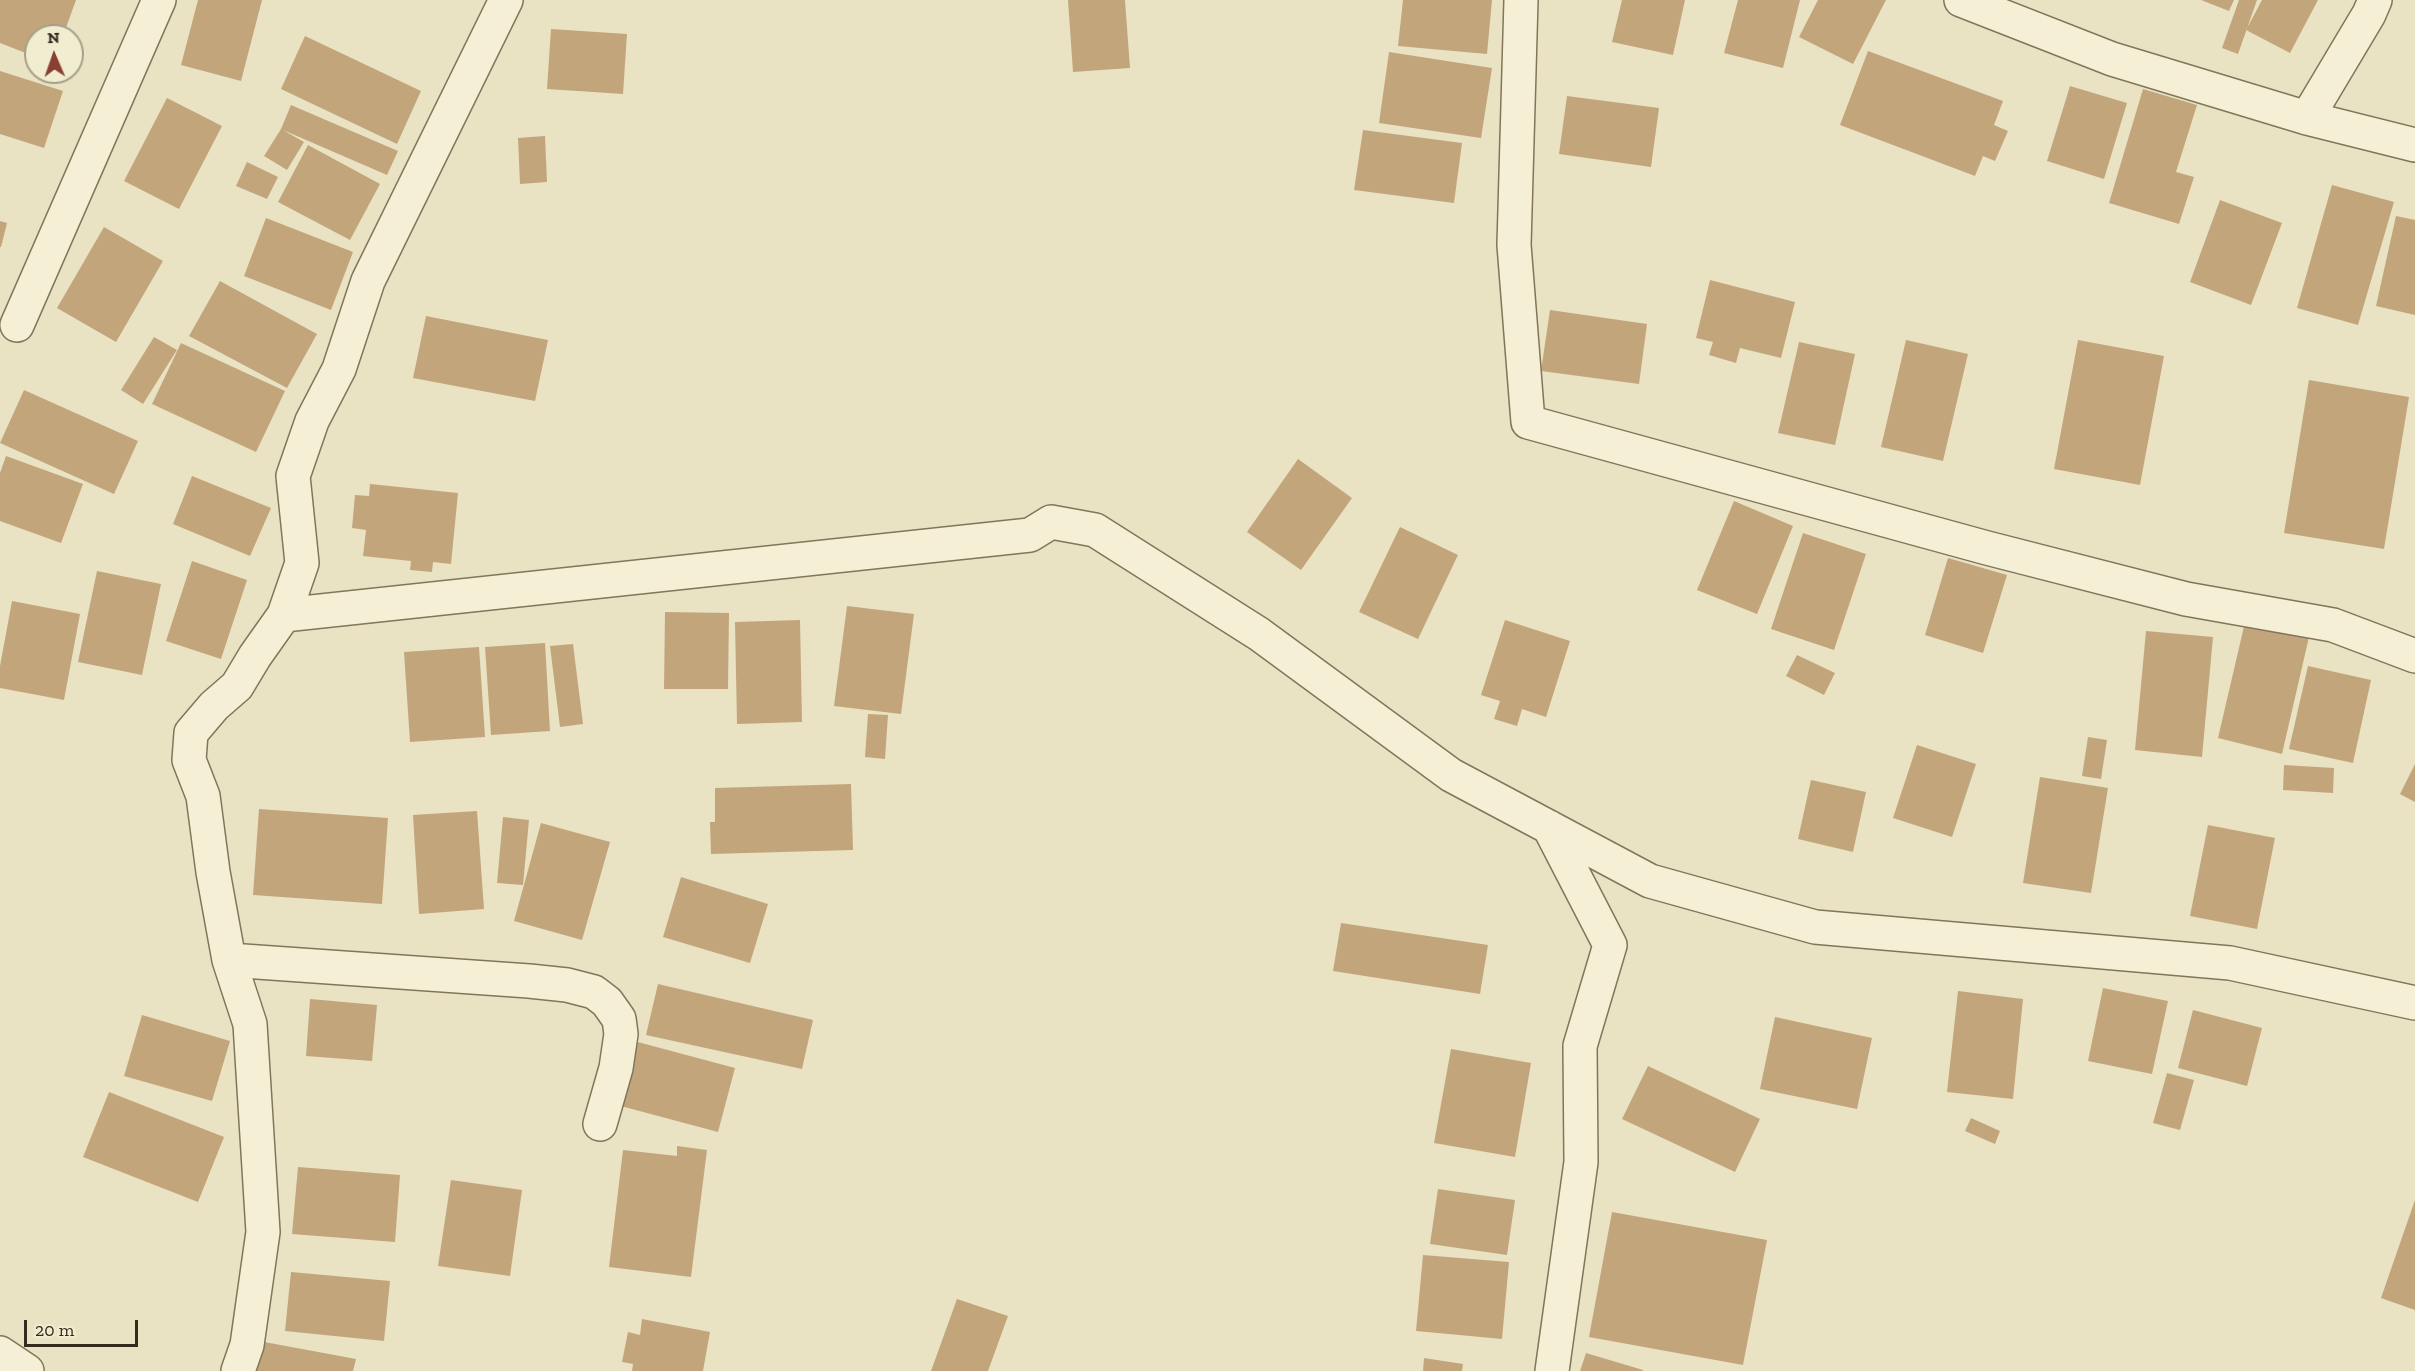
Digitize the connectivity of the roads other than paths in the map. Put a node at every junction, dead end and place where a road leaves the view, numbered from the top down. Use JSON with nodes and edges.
{"nodes":[{"id":1,"x":159,"y":0,"type":"edge"},
{"id":2,"x":506,"y":0,"type":"edge"},
{"id":3,"x":1521,"y":0,"type":"edge"},
{"id":4,"x":1961,"y":0,"type":"edge"},
{"id":5,"x":2375,"y":0,"type":"edge"},
{"id":6,"x":2307,"y":118,"type":"junction"},
{"id":7,"x":2415,"y":145,"type":"edge"},
{"id":8,"x":17,"y":325,"type":"dead end"},
{"id":9,"x":284,"y":615,"type":"junction"},
{"id":10,"x":2415,"y":656,"type":"edge"},
{"id":11,"x":1549,"y":827,"type":"junction"},
{"id":12,"x":229,"y":960,"type":"junction"},
{"id":13,"x":2415,"y":1002,"type":"edge"},
{"id":14,"x":600,"y":1124,"type":"dead end"},
{"id":15,"x":0,"y":1353,"type":"edge"},
{"id":16,"x":27,"y":1371,"type":"edge"},
{"id":17,"x":238,"y":1371,"type":"edge"},
{"id":18,"x":1552,"y":1371,"type":"edge"}],
"edges":[{"from":1,"to":8,"type":"street"},
{"from":2,"to":9,"type":"street"},
{"from":3,"to":10,"type":"street"},
{"from":4,"to":6,"type":"street"},
{"from":5,"to":6,"type":"street"},
{"from":6,"to":7,"type":"street"},
{"from":9,"to":11,"type":"street"},
{"from":9,"to":12,"type":"street"},
{"from":11,"to":13,"type":"street"},
{"from":11,"to":18,"type":"street"},
{"from":12,"to":14,"type":"street"},
{"from":12,"to":17,"type":"street"},
{"from":15,"to":16,"type":"street"}]}
